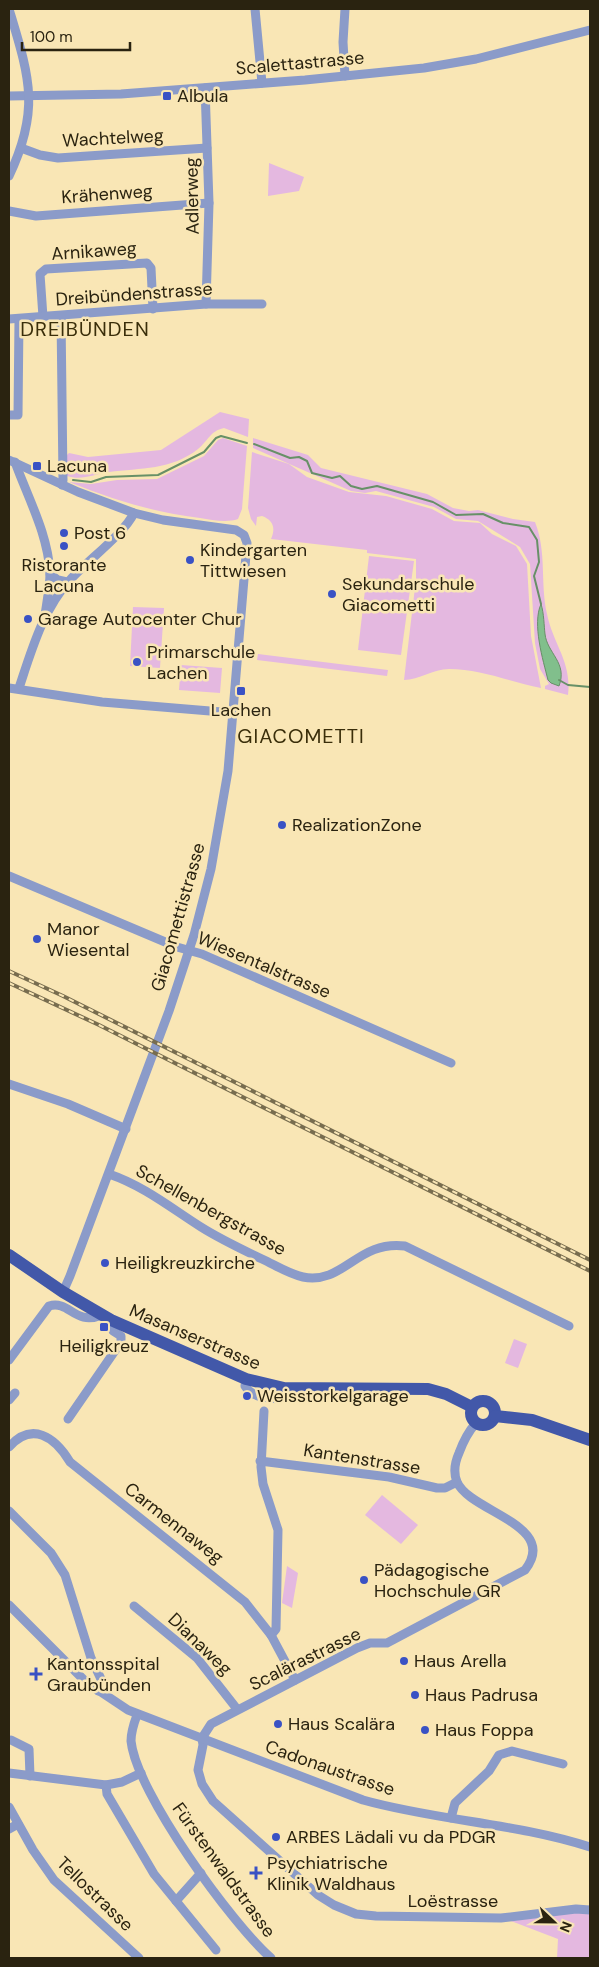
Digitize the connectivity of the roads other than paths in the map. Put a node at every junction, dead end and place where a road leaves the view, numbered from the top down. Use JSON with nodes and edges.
{"nodes":[{"id":1,"x":9,"y":9,"type":"edge"},
{"id":2,"x":254,"y":9,"type":"edge"},
{"id":3,"x":345,"y":9,"type":"edge"},
{"id":4,"x":590,"y":30,"type":"edge"},
{"id":5,"x":345,"y":76,"type":"junction"},
{"id":6,"x":262,"y":83,"type":"junction"},
{"id":7,"x":205,"y":88,"type":"junction"},
{"id":8,"x":28,"y":95,"type":"junction"},
{"id":9,"x":9,"y":96,"type":"edge"},
{"id":10,"x":21,"y":148,"type":"junction"},
{"id":11,"x":207,"y":148,"type":"junction"},
{"id":12,"x":9,"y":176,"type":"edge"},
{"id":13,"x":209,"y":203,"type":"junction"},
{"id":14,"x":9,"y":211,"type":"edge"},
{"id":15,"x":206,"y":304,"type":"junction"},
{"id":16,"x":262,"y":304,"type":"dead end"},
{"id":17,"x":153,"y":309,"type":"junction"},
{"id":18,"x":61,"y":316,"type":"junction"},
{"id":19,"x":42,"y":317,"type":"junction"},
{"id":20,"x":9,"y":318,"type":"edge"},
{"id":21,"x":18,"y":318,"type":"junction"},
{"id":22,"x":9,"y":414,"type":"edge"},
{"id":23,"x":12,"y":461,"type":"edge"},
{"id":24,"x":62,"y":485,"type":"junction"},
{"id":25,"x":134,"y":513,"type":"junction"},
{"id":26,"x":50,"y":574,"type":"junction"},
{"id":27,"x":68,"y":582,"type":"junction"},
{"id":28,"x":45,"y":618,"type":"junction"},
{"id":29,"x":9,"y":688,"type":"edge"},
{"id":30,"x":19,"y":688,"type":"junction"},
{"id":31,"x":234,"y":713,"type":"junction"},
{"id":32,"x":9,"y":876,"type":"edge"},
{"id":33,"x":189,"y":950,"type":"junction"},
{"id":34,"x":451,"y":1063,"type":"dead end"},
{"id":35,"x":9,"y":1084,"type":"edge"},
{"id":36,"x":126,"y":1129,"type":"junction"},
{"id":37,"x":109,"y":1174,"type":"junction"},
{"id":38,"x":9,"y":1255,"type":"edge"},
{"id":39,"x":62,"y":1292,"type":"junction"},
{"id":40,"x":107,"y":1318,"type":"junction"},
{"id":41,"x":569,"y":1326,"type":"dead end"},
{"id":42,"x":9,"y":1360,"type":"edge"},
{"id":43,"x":472,"y":1407,"type":"junction"},
{"id":44,"x":264,"y":1411,"type":"dead end"},
{"id":45,"x":495,"y":1416,"type":"junction"},
{"id":46,"x":68,"y":1419,"type":"dead end"},
{"id":47,"x":476,"y":1423,"type":"junction"},
{"id":48,"x":590,"y":1440,"type":"edge"},
{"id":49,"x":9,"y":1447,"type":"edge"},
{"id":50,"x":260,"y":1461,"type":"junction"},
{"id":51,"x":457,"y":1482,"type":"junction"},
{"id":52,"x":9,"y":1510,"type":"edge"},
{"id":53,"x":9,"y":1605,"type":"edge"},
{"id":54,"x":134,"y":1606,"type":"dead end"},
{"id":55,"x":271,"y":1635,"type":"junction"},
{"id":56,"x":295,"y":1680,"type":"junction"},
{"id":57,"x":98,"y":1691,"type":"junction"},
{"id":58,"x":237,"y":1709,"type":"junction"},
{"id":59,"x":137,"y":1715,"type":"junction"},
{"id":60,"x":202,"y":1738,"type":"junction"},
{"id":61,"x":11,"y":1740,"type":"dead end"},
{"id":62,"x":563,"y":1764,"type":"dead end"},
{"id":63,"x":9,"y":1773,"type":"edge"},
{"id":64,"x":141,"y":1773,"type":"junction"},
{"id":65,"x":30,"y":1776,"type":"junction"},
{"id":66,"x":106,"y":1785,"type":"junction"},
{"id":67,"x":9,"y":1808,"type":"edge"},
{"id":68,"x":451,"y":1818,"type":"junction"},
{"id":69,"x":18,"y":1824,"type":"junction"},
{"id":70,"x":9,"y":1829,"type":"edge"},
{"id":71,"x":590,"y":1846,"type":"edge"},
{"id":72,"x":202,"y":1872,"type":"junction"},
{"id":73,"x":176,"y":1901,"type":"junction"},
{"id":74,"x":590,"y":1910,"type":"edge"},
{"id":75,"x":216,"y":1950,"type":"dead end"},
{"id":76,"x":139,"y":1958,"type":"edge"},
{"id":77,"x":272,"y":1958,"type":"edge"}],
"edges":[{"from":1,"to":8,"type":"street"},
{"from":2,"to":6,"type":"street"},
{"from":3,"to":5,"type":"street"},
{"from":4,"to":5,"type":"street","name":"Scalettastrasse"},
{"from":5,"to":6,"type":"street","name":"Scalettastrasse"},
{"from":6,"to":7,"type":"street","name":"Scalettastrasse"},
{"from":7,"to":8,"type":"street","name":"Scalettastrasse"},
{"from":7,"to":11,"type":"street","name":"Adlerweg"},
{"from":8,"to":9,"type":"street","name":"Scalettastrasse"},
{"from":8,"to":10,"type":"street"},
{"from":10,"to":11,"type":"street","name":"Wachtelweg"},
{"from":10,"to":12,"type":"street"},
{"from":11,"to":13,"type":"street","name":"Adlerweg"},
{"from":13,"to":14,"type":"street","name":"Krähenweg"},
{"from":13,"to":15,"type":"street","name":"Adlerweg"},
{"from":15,"to":16,"type":"street","name":"Dreibündenstrasse"},
{"from":15,"to":17,"type":"street","name":"Dreibündenstrasse"},
{"from":17,"to":18,"type":"street","name":"Dreibündenstrasse"},
{"from":17,"to":19,"type":"street","name":"Arnikaweg"},
{"from":18,"to":19,"type":"street","name":"Dreibündenstrasse"},
{"from":18,"to":24,"type":"street"},
{"from":19,"to":21,"type":"street","name":"Dreibündenstrasse"},
{"from":20,"to":21,"type":"street","name":"Dreibündenstrasse"},
{"from":21,"to":22,"type":"street"},
{"from":23,"to":24,"type":"street"},
{"from":23,"to":26,"type":"street"},
{"from":24,"to":25,"type":"street"},
{"from":25,"to":27,"type":"street"},
{"from":25,"to":31,"type":"street","name":"Giacomettistrasse"},
{"from":26,"to":27,"type":"street"},
{"from":26,"to":28,"type":"street"},
{"from":27,"to":28,"type":"street"},
{"from":28,"to":30,"type":"street"},
{"from":29,"to":30,"type":"street"},
{"from":30,"to":31,"type":"street"},
{"from":31,"to":33,"type":"street","name":"Giacomettistrasse"},
{"from":32,"to":33,"type":"street","name":"Wiesentalstrasse"},
{"from":33,"to":34,"type":"street","name":"Wiesentalstrasse"},
{"from":33,"to":36,"type":"street","name":"Giacomettistrasse"},
{"from":35,"to":36,"type":"street"},
{"from":36,"to":37,"type":"street","name":"Giacomettistrasse"},
{"from":37,"to":39,"type":"street","name":"Giacomettistrasse"},
{"from":37,"to":41,"type":"street","name":"Schellenbergstrasse"},
{"from":38,"to":39,"type":"main road","name":"Masanserstrasse"},
{"from":39,"to":40,"type":"main road","name":"Masanserstrasse"},
{"from":40,"to":42,"type":"street"},
{"from":40,"to":43,"type":"main road","name":"Masanserstrasse"},
{"from":40,"to":46,"type":"street"},
{"from":43,"to":45,"type":"main road"},
{"from":43,"to":47,"type":"main road"},
{"from":44,"to":50,"type":"street"},
{"from":45,"to":47,"type":"main road"},
{"from":45,"to":48,"type":"main road"},
{"from":47,"to":51,"type":"street"},
{"from":49,"to":55,"type":"street","name":"Carmennaweg"},
{"from":50,"to":51,"type":"street","name":"Kantenstrasse"},
{"from":50,"to":55,"type":"street"},
{"from":51,"to":56,"type":"street","name":"Scalärastrasse"},
{"from":52,"to":57,"type":"street"},
{"from":53,"to":57,"type":"street"},
{"from":54,"to":58,"type":"street","name":"Dianaweg"},
{"from":55,"to":56,"type":"street","name":"Carmennaweg"},
{"from":56,"to":58,"type":"street","name":"Scalärastrasse"},
{"from":57,"to":59,"type":"street"},
{"from":58,"to":60,"type":"street","name":"Scalärastrasse"},
{"from":59,"to":60,"type":"street"},
{"from":59,"to":64,"type":"street","name":"Fürstenwaldstrasse"},
{"from":60,"to":68,"type":"street","name":"Cadonaustrasse"},
{"from":60,"to":74,"type":"street","name":"Loëstrasse"},
{"from":61,"to":65,"type":"street"},
{"from":62,"to":68,"type":"street"},
{"from":63,"to":65,"type":"street"},
{"from":64,"to":66,"type":"street"},
{"from":64,"to":72,"type":"street","name":"Fürstenwaldstrasse"},
{"from":65,"to":66,"type":"street"},
{"from":66,"to":73,"type":"street"},
{"from":67,"to":69,"type":"street","name":"Tellostrasse"},
{"from":68,"to":71,"type":"street","name":"Cadonaustrasse"},
{"from":69,"to":70,"type":"street"},
{"from":69,"to":76,"type":"street","name":"Tellostrasse"},
{"from":72,"to":73,"type":"street"},
{"from":72,"to":77,"type":"street","name":"Fürstenwaldstrasse"},
{"from":73,"to":75,"type":"street"}]}
